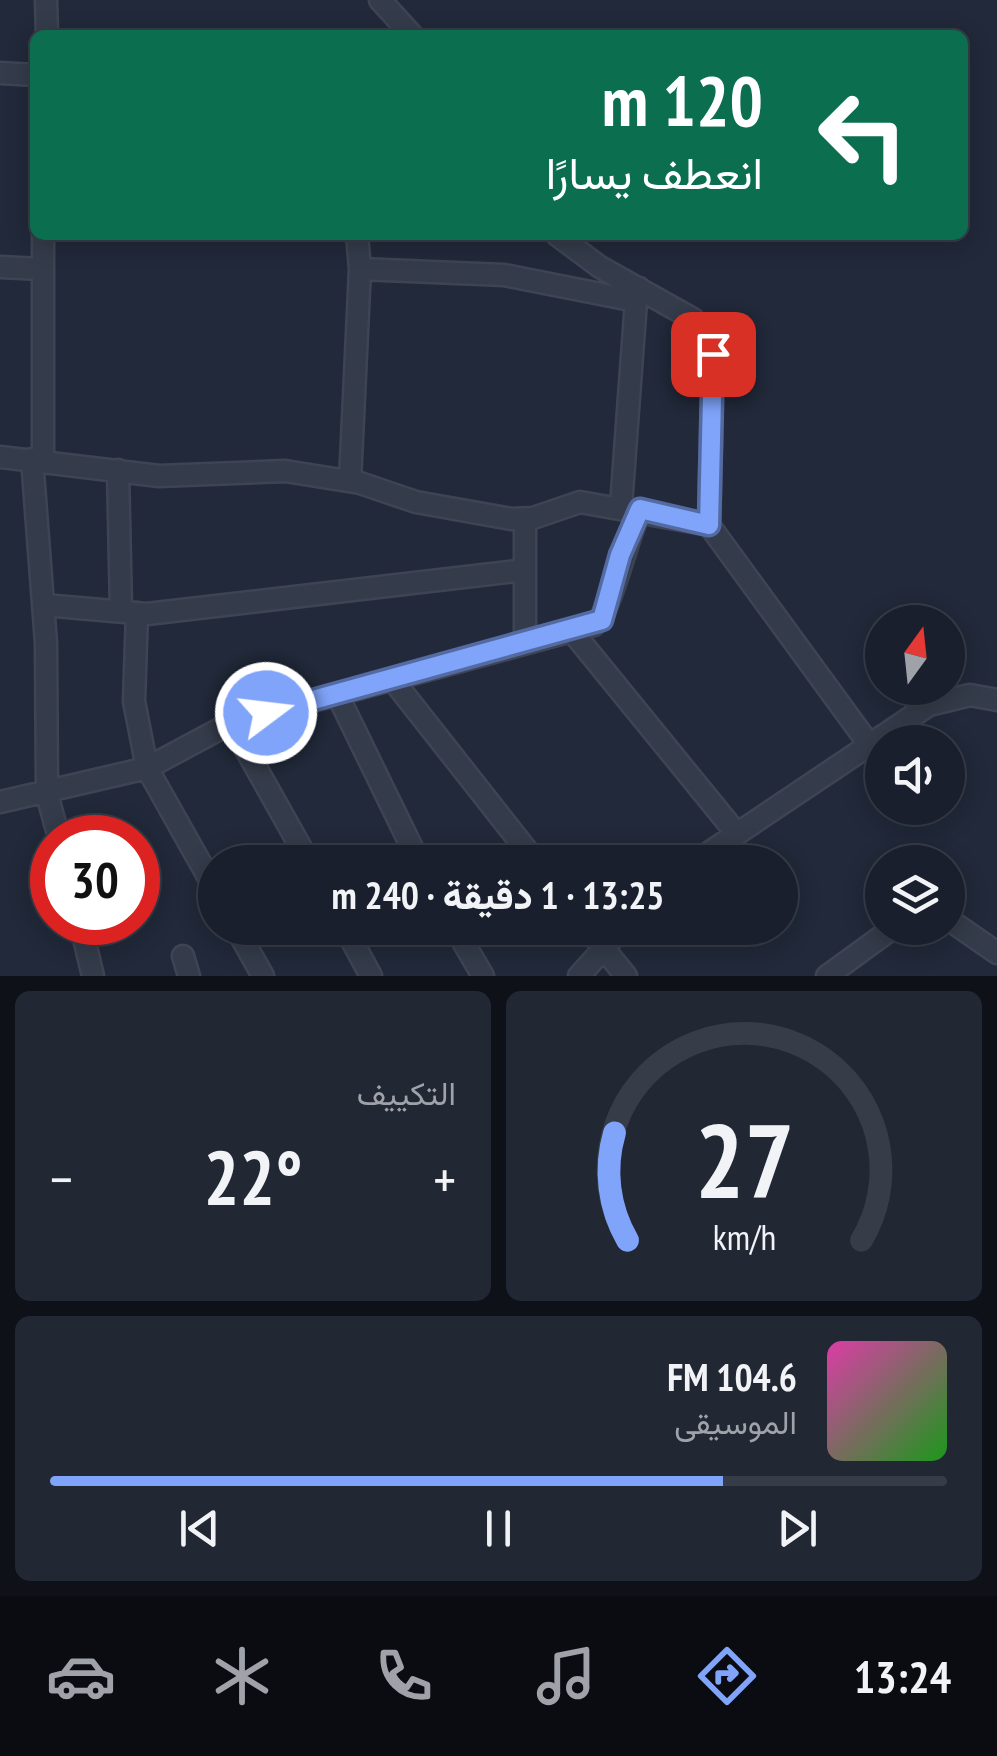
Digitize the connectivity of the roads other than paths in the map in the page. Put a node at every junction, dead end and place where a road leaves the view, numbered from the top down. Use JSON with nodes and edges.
{"nodes":[{"id":1,"x":46,"y":0,"type":"edge"},
{"id":2,"x":380,"y":0,"type":"edge"},
{"id":3,"x":47,"y":30,"type":"edge"},
{"id":4,"x":407,"y":30,"type":"edge"},
{"id":5,"x":0,"y":74,"type":"edge"},
{"id":6,"x":30,"y":75,"type":"edge"},
{"id":7,"x":43,"y":240,"type":"edge"},
{"id":8,"x":358,"y":240,"type":"edge"},
{"id":9,"x":563,"y":240,"type":"edge"},
{"id":10,"x":0,"y":267,"type":"edge"},
{"id":11,"x":42,"y":269,"type":"junction"},
{"id":12,"x":360,"y":269,"type":"junction"},
{"id":13,"x":638,"y":295,"type":"junction"},
{"id":14,"x":0,"y":457,"type":"edge"},
{"id":15,"x":37,"y":460,"type":"junction"},
{"id":16,"x":118,"y":470,"type":"junction"},
{"id":17,"x":350,"y":481,"type":"junction"},
{"id":18,"x":631,"y":508,"type":"junction"},
{"id":19,"x":526,"y":518,"type":"junction"},
{"id":20,"x":709,"y":525,"type":"junction"},
{"id":21,"x":525,"y":570,"type":"junction"},
{"id":22,"x":44,"y":605,"type":"junction"},
{"id":23,"x":129,"y":612,"type":"junction"},
{"id":24,"x":571,"y":630,"type":"junction"},
{"id":25,"x":525,"y":643,"type":"junction"},
{"id":26,"x":392,"y":679,"type":"junction"},
{"id":27,"x":337,"y":694,"type":"junction"},
{"id":28,"x":997,"y":700,"type":"edge"},
{"id":29,"x":231,"y":723,"type":"junction"},
{"id":30,"x":901,"y":725,"type":"edge"},
{"id":31,"x":865,"y":739,"type":"edge"},
{"id":32,"x":865,"y":751,"type":"edge"},
{"id":33,"x":148,"y":768,"type":"junction"},
{"id":34,"x":47,"y":794,"type":"junction"},
{"id":35,"x":0,"y":802,"type":"edge"},
{"id":36,"x":52,"y":815,"type":"edge"},
{"id":37,"x":737,"y":834,"type":"junction"},
{"id":38,"x":299,"y":845,"type":"edge"},
{"id":39,"x":411,"y":845,"type":"edge"},
{"id":40,"x":523,"y":845,"type":"edge"},
{"id":41,"x":720,"y":845,"type":"edge"},
{"id":42,"x":198,"y":858,"type":"edge"},
{"id":43,"x":965,"y":931,"type":"edge"},
{"id":44,"x":86,"y":945,"type":"edge"},
{"id":45,"x":246,"y":945,"type":"edge"},
{"id":46,"x":354,"y":945,"type":"edge"},
{"id":47,"x":465,"y":945,"type":"edge"},
{"id":48,"x":869,"y":945,"type":"edge"},
{"id":49,"x":602,"y":947,"type":"joint"},
{"id":50,"x":997,"y":953,"type":"edge"},
{"id":51,"x":93,"y":976,"type":"edge"},
{"id":52,"x":263,"y":976,"type":"edge"},
{"id":53,"x":372,"y":976,"type":"edge"},
{"id":54,"x":483,"y":976,"type":"edge"},
{"id":55,"x":579,"y":976,"type":"edge"},
{"id":56,"x":626,"y":976,"type":"edge"},
{"id":57,"x":826,"y":976,"type":"edge"}],
"edges":[{"from":1,"to":3,"type":"street"},
{"from":2,"to":4,"type":"street"},
{"from":5,"to":6,"type":"street"},
{"from":7,"to":11,"type":"street"},
{"from":8,"to":12,"type":"street"},
{"from":9,"to":13,"type":"street"},
{"from":10,"to":11,"type":"street"},
{"from":11,"to":15,"type":"street"},
{"from":12,"to":13,"type":"street"},
{"from":12,"to":17,"type":"street"},
{"from":13,"to":18,"type":"street"},
{"from":13,"to":20,"type":"street"},
{"from":14,"to":15,"type":"street"},
{"from":15,"to":16,"type":"street"},
{"from":15,"to":22,"type":"street"},
{"from":16,"to":17,"type":"street"},
{"from":16,"to":23,"type":"street"},
{"from":17,"to":19,"type":"street"},
{"from":18,"to":19,"type":"street"},
{"from":18,"to":20,"type":"street"},
{"from":18,"to":24,"type":"street"},
{"from":19,"to":21,"type":"street"},
{"from":20,"to":31,"type":"street"},
{"from":21,"to":23,"type":"street"},
{"from":21,"to":25,"type":"street"},
{"from":22,"to":23,"type":"street"},
{"from":22,"to":34,"type":"street"},
{"from":23,"to":33,"type":"street"},
{"from":24,"to":25,"type":"street"},
{"from":24,"to":37,"type":"street"},
{"from":25,"to":26,"type":"street"},
{"from":26,"to":27,"type":"street"},
{"from":26,"to":40,"type":"street"},
{"from":27,"to":29,"type":"street"},
{"from":27,"to":39,"type":"street"},
{"from":28,"to":30,"type":"street"},
{"from":29,"to":33,"type":"street"},
{"from":29,"to":38,"type":"street"},
{"from":32,"to":37,"type":"street"},
{"from":33,"to":34,"type":"street"},
{"from":33,"to":42,"type":"street"},
{"from":34,"to":35,"type":"street"},
{"from":34,"to":36,"type":"street"},
{"from":37,"to":41,"type":"street"},
{"from":43,"to":50,"type":"street"},
{"from":44,"to":51,"type":"street"},
{"from":45,"to":52,"type":"street"},
{"from":46,"to":53,"type":"street"},
{"from":47,"to":54,"type":"street"},
{"from":48,"to":57,"type":"street"},
{"from":49,"to":55,"type":"street"},
{"from":49,"to":56,"type":"street"}]}
